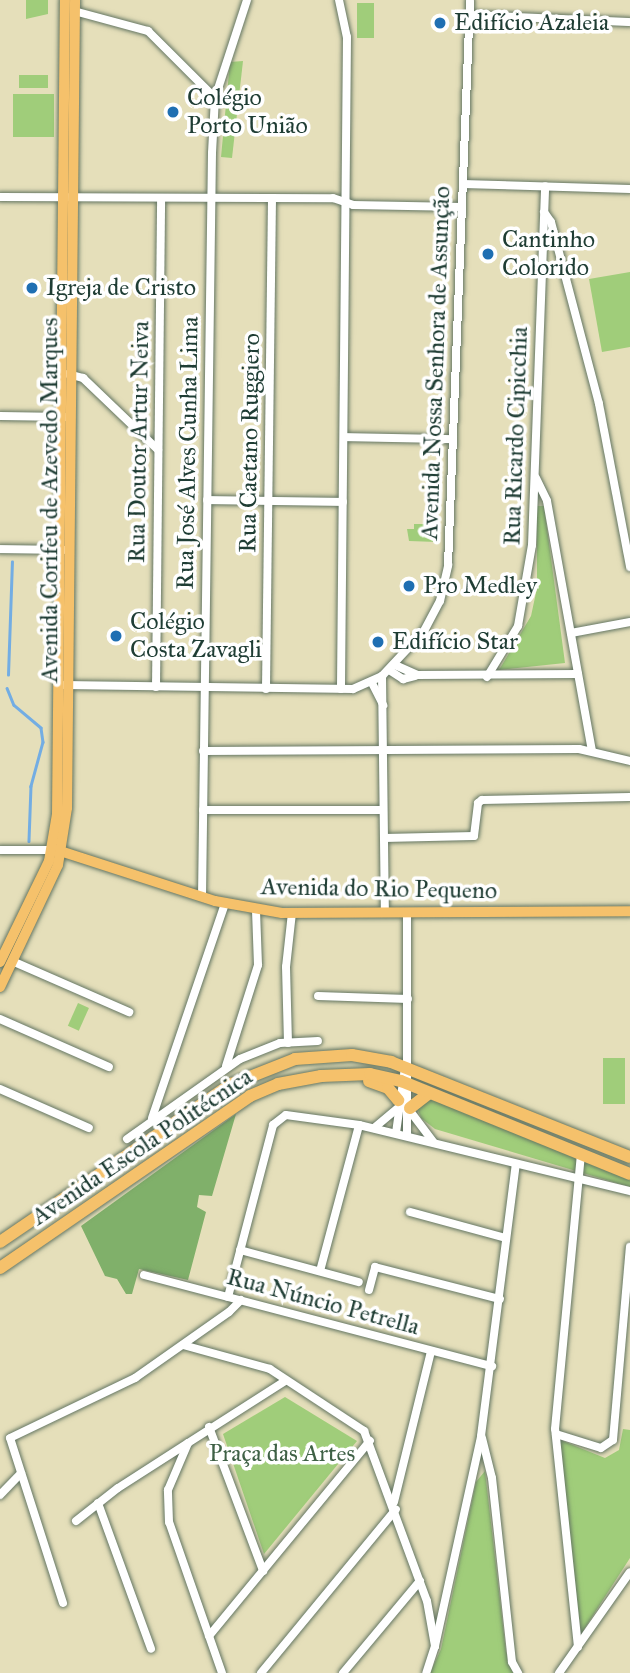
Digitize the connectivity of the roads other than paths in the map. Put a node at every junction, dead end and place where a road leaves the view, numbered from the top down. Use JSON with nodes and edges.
{"nodes":[{"id":1,"x":247,"y":0,"type":"edge"},
{"id":2,"x":339,"y":0,"type":"edge"},
{"id":3,"x":470,"y":0,"type":"edge"},
{"id":4,"x":71,"y":3,"type":"edge"},
{"id":5,"x":469,"y":15,"type":"junction"},
{"id":6,"x":630,"y":22,"type":"edge"},
{"id":7,"x":215,"y":98,"type":"junction"},
{"id":8,"x":463,"y":184,"type":"junction"},
{"id":9,"x":545,"y":186,"type":"junction"},
{"id":10,"x":630,"y":189,"type":"edge"},
{"id":11,"x":0,"y":197,"type":"edge"},
{"id":12,"x":69,"y":197,"type":"junction"},
{"id":13,"x":161,"y":198,"type":"junction"},
{"id":14,"x":272,"y":198,"type":"junction"},
{"id":15,"x":211,"y":199,"type":"junction"},
{"id":16,"x":344,"y":202,"type":"junction"},
{"id":17,"x":462,"y":207,"type":"junction"},
{"id":18,"x":544,"y":212,"type":"junction"},
{"id":19,"x":68,"y":374,"type":"junction"},
{"id":20,"x":0,"y":416,"type":"edge"},
{"id":21,"x":67,"y":417,"type":"junction"},
{"id":22,"x":344,"y":437,"type":"junction"},
{"id":23,"x":453,"y":439,"type":"junction"},
{"id":24,"x":158,"y":450,"type":"junction"},
{"id":25,"x":536,"y":478,"type":"junction"},
{"id":26,"x":206,"y":500,"type":"junction"},
{"id":27,"x":269,"y":501,"type":"junction"},
{"id":28,"x":343,"y":502,"type":"junction"},
{"id":29,"x":0,"y":549,"type":"edge"},
{"id":30,"x":66,"y":550,"type":"junction"},
{"id":31,"x":630,"y":567,"type":"edge"},
{"id":32,"x":630,"y":622,"type":"edge"},
{"id":33,"x":571,"y":633,"type":"junction"},
{"id":34,"x":389,"y":671,"type":"junction"},
{"id":35,"x":578,"y":674,"type":"junction"},
{"id":36,"x":417,"y":675,"type":"junction"},
{"id":37,"x":397,"y":677,"type":"junction"},
{"id":38,"x":487,"y":677,"type":"junction"},
{"id":39,"x":372,"y":683,"type":"junction"},
{"id":40,"x":65,"y":685,"type":"junction"},
{"id":41,"x":156,"y":687,"type":"junction"},
{"id":42,"x":204,"y":688,"type":"junction"},
{"id":43,"x":386,"y":688,"type":"junction"},
{"id":44,"x":266,"y":689,"type":"junction"},
{"id":45,"x":341,"y":689,"type":"junction"},
{"id":46,"x":384,"y":711,"type":"junction"},
{"id":47,"x":383,"y":749,"type":"junction"},
{"id":48,"x":592,"y":750,"type":"junction"},
{"id":49,"x":203,"y":751,"type":"junction"},
{"id":50,"x":630,"y":761,"type":"edge"},
{"id":51,"x":630,"y":797,"type":"edge"},
{"id":52,"x":203,"y":810,"type":"junction"},
{"id":53,"x":382,"y":810,"type":"junction"},
{"id":54,"x":384,"y":838,"type":"junction"},
{"id":55,"x":0,"y":850,"type":"edge"},
{"id":56,"x":58,"y":850,"type":"junction"},
{"id":57,"x":202,"y":897,"type":"junction"},
{"id":58,"x":225,"y":903,"type":"junction"},
{"id":59,"x":256,"y":910,"type":"junction"},
{"id":60,"x":630,"y":911,"type":"edge"},
{"id":61,"x":292,"y":913,"type":"junction"},
{"id":62,"x":385,"y":913,"type":"junction"},
{"id":63,"x":407,"y":913,"type":"junction"},
{"id":64,"x":12,"y":961,"type":"junction"},
{"id":65,"x":0,"y":962,"type":"edge"},
{"id":66,"x":0,"y":986,"type":"edge"},
{"id":67,"x":318,"y":996,"type":"dead end"},
{"id":68,"x":408,"y":999,"type":"junction"},
{"id":69,"x":129,"y":1012,"type":"dead end"},
{"id":70,"x":0,"y":1019,"type":"edge"},
{"id":71,"x":318,"y":1041,"type":"dead end"},
{"id":72,"x":288,"y":1043,"type":"junction"},
{"id":73,"x":226,"y":1066,"type":"junction"},
{"id":74,"x":109,"y":1067,"type":"dead end"},
{"id":75,"x":407,"y":1068,"type":"junction"},
{"id":76,"x":345,"y":1074,"type":"junction"},
{"id":77,"x":405,"y":1083,"type":"junction"},
{"id":78,"x":0,"y":1089,"type":"edge"},
{"id":79,"x":429,"y":1093,"type":"junction"},
{"id":80,"x":404,"y":1107,"type":"junction"},
{"id":81,"x":152,"y":1118,"type":"junction"},
{"id":82,"x":359,"y":1125,"type":"junction"},
{"id":83,"x":89,"y":1128,"type":"dead end"},
{"id":84,"x":374,"y":1128,"type":"junction"},
{"id":85,"x":396,"y":1133,"type":"junction"},
{"id":86,"x":407,"y":1136,"type":"junction"},
{"id":87,"x":127,"y":1139,"type":"dead end"},
{"id":88,"x":433,"y":1142,"type":"junction"},
{"id":89,"x":606,"y":1148,"type":"junction"},
{"id":90,"x":581,"y":1154,"type":"junction"},
{"id":91,"x":630,"y":1157,"type":"edge"},
{"id":92,"x":516,"y":1164,"type":"junction"},
{"id":93,"x":630,"y":1174,"type":"edge"},
{"id":94,"x":577,"y":1179,"type":"junction"},
{"id":95,"x":630,"y":1191,"type":"edge"},
{"id":96,"x":410,"y":1212,"type":"dead end"},
{"id":97,"x":506,"y":1238,"type":"junction"},
{"id":98,"x":0,"y":1242,"type":"edge"},
{"id":99,"x":630,"y":1247,"type":"edge"},
{"id":100,"x":240,"y":1250,"type":"junction"},
{"id":101,"x":0,"y":1268,"type":"edge"},
{"id":102,"x":320,"y":1270,"type":"junction"},
{"id":103,"x":144,"y":1275,"type":"dead end"},
{"id":104,"x":359,"y":1282,"type":"dead end"},
{"id":105,"x":369,"y":1290,"type":"dead end"},
{"id":106,"x":228,"y":1297,"type":"junction"},
{"id":107,"x":499,"y":1299,"type":"junction"},
{"id":108,"x":241,"y":1300,"type":"junction"},
{"id":109,"x":183,"y":1345,"type":"junction"},
{"id":110,"x":431,"y":1351,"type":"junction"},
{"id":111,"x":492,"y":1366,"type":"junction"},
{"id":112,"x":285,"y":1381,"type":"junction"},
{"id":113,"x":209,"y":1427,"type":"junction"},
{"id":114,"x":556,"y":1434,"type":"junction"},
{"id":115,"x":481,"y":1436,"type":"junction"},
{"id":116,"x":370,"y":1441,"type":"junction"},
{"id":117,"x":188,"y":1443,"type":"junction"},
{"id":118,"x":21,"y":1473,"type":"junction"},
{"id":119,"x":0,"y":1495,"type":"edge"},
{"id":120,"x":98,"y":1503,"type":"junction"},
{"id":121,"x":395,"y":1505,"type":"junction"},
{"id":122,"x":76,"y":1521,"type":"dead end"},
{"id":123,"x":263,"y":1571,"type":"junction"},
{"id":124,"x":630,"y":1572,"type":"edge"},
{"id":125,"x":420,"y":1581,"type":"junction"},
{"id":126,"x":427,"y":1601,"type":"junction"},
{"id":127,"x":64,"y":1603,"type":"dead end"},
{"id":128,"x":446,"y":1603,"type":"junction"},
{"id":129,"x":429,"y":1611,"type":"junction"},
{"id":130,"x":444,"y":1613,"type":"junction"},
{"id":131,"x":209,"y":1636,"type":"junction"},
{"id":132,"x":435,"y":1646,"type":"junction"},
{"id":133,"x":578,"y":1647,"type":"junction"},
{"id":134,"x":151,"y":1649,"type":"dead end"},
{"id":135,"x":222,"y":1673,"type":"edge"},
{"id":136,"x":261,"y":1673,"type":"edge"},
{"id":137,"x":343,"y":1673,"type":"edge"},
{"id":138,"x":426,"y":1673,"type":"edge"},
{"id":139,"x":518,"y":1673,"type":"edge"},
{"id":140,"x":559,"y":1673,"type":"edge"}],
"edges":[{"from":1,"to":7,"type":"street","name":"Rua José Alves Cunha Lima"},
{"from":2,"to":16,"type":"street"},
{"from":3,"to":5,"type":"street","name":"Avenida Nossa Senhora de Assunção"},
{"from":4,"to":7,"type":"street"},
{"from":4,"to":12,"type":"main road","name":"Avenida Corifeu de Azevedo Marques"},
{"from":5,"to":6,"type":"street"},
{"from":5,"to":8,"type":"street","name":"Avenida Nossa Senhora de Assunção"},
{"from":7,"to":15,"type":"street","name":"Rua José Alves Cunha Lima"},
{"from":8,"to":9,"type":"street"},
{"from":8,"to":17,"type":"street","name":"Avenida Nossa Senhora de Assunção"},
{"from":9,"to":10,"type":"street"},
{"from":9,"to":18,"type":"street","name":"Rua Ricardo Cipicchia"},
{"from":11,"to":12,"type":"street"},
{"from":12,"to":13,"type":"street"},
{"from":12,"to":19,"type":"main road","name":"Avenida Corifeu de Azevedo Marques"},
{"from":13,"to":15,"type":"street"},
{"from":13,"to":24,"type":"street","name":"Rua Doutor Artur Neiva"},
{"from":14,"to":15,"type":"street"},
{"from":14,"to":16,"type":"street"},
{"from":14,"to":27,"type":"street","name":"Rua Caetano Ruggiero"},
{"from":15,"to":26,"type":"street","name":"Rua José Alves Cunha Lima"},
{"from":16,"to":17,"type":"street"},
{"from":16,"to":22,"type":"street"},
{"from":17,"to":23,"type":"street","name":"Avenida Nossa Senhora de Assunção"},
{"from":18,"to":25,"type":"street","name":"Rua Ricardo Cipicchia"},
{"from":18,"to":31,"type":"street"},
{"from":19,"to":21,"type":"main road","name":"Avenida Corifeu de Azevedo Marques"},
{"from":19,"to":24,"type":"street"},
{"from":20,"to":21,"type":"street"},
{"from":21,"to":30,"type":"main road","name":"Avenida Corifeu de Azevedo Marques"},
{"from":22,"to":23,"type":"street"},
{"from":22,"to":28,"type":"street"},
{"from":23,"to":34,"type":"street","name":"Avenida Nossa Senhora de Assunção"},
{"from":24,"to":41,"type":"street","name":"Rua Doutor Artur Neiva"},
{"from":25,"to":33,"type":"street"},
{"from":25,"to":38,"type":"street","name":"Rua Ricardo Cipicchia"},
{"from":26,"to":27,"type":"street"},
{"from":26,"to":42,"type":"street","name":"Rua José Alves Cunha Lima"},
{"from":27,"to":28,"type":"street"},
{"from":27,"to":44,"type":"street","name":"Rua Caetano Ruggiero"},
{"from":28,"to":45,"type":"street"},
{"from":29,"to":30,"type":"street"},
{"from":30,"to":40,"type":"main road","name":"Avenida Corifeu de Azevedo Marques"},
{"from":32,"to":33,"type":"street"},
{"from":33,"to":35,"type":"street"},
{"from":34,"to":36,"type":"street"},
{"from":34,"to":37,"type":"street"},
{"from":34,"to":39,"type":"street","name":"Avenida Nossa Senhora de Assunção"},
{"from":34,"to":43,"type":"street"},
{"from":35,"to":38,"type":"street"},
{"from":35,"to":48,"type":"street"},
{"from":36,"to":37,"type":"street"},
{"from":36,"to":38,"type":"street"},
{"from":37,"to":43,"type":"street"},
{"from":39,"to":45,"type":"street","name":"Avenida Nossa Senhora de Assunção"},
{"from":39,"to":46,"type":"street"},
{"from":40,"to":41,"type":"street","name":"Avenida Nossa Senhora de Assunção"},
{"from":40,"to":56,"type":"main road","name":"Avenida Corifeu de Azevedo Marques"},
{"from":41,"to":42,"type":"street","name":"Avenida Nossa Senhora de Assunção"},
{"from":42,"to":44,"type":"street","name":"Avenida Nossa Senhora de Assunção"},
{"from":42,"to":49,"type":"street","name":"Rua José Alves Cunha Lima"},
{"from":43,"to":46,"type":"street"},
{"from":44,"to":45,"type":"street","name":"Avenida Nossa Senhora de Assunção"},
{"from":46,"to":47,"type":"street"},
{"from":47,"to":48,"type":"street"},
{"from":47,"to":49,"type":"street"},
{"from":47,"to":53,"type":"street"},
{"from":48,"to":50,"type":"street"},
{"from":49,"to":52,"type":"street","name":"Rua José Alves Cunha Lima"},
{"from":51,"to":54,"type":"street"},
{"from":52,"to":53,"type":"street"},
{"from":52,"to":57,"type":"street","name":"Rua José Alves Cunha Lima"},
{"from":53,"to":54,"type":"street"},
{"from":54,"to":62,"type":"street"},
{"from":55,"to":56,"type":"street"},
{"from":56,"to":57,"type":"main road","name":"Avenida do Rio Pequeno"},
{"from":56,"to":64,"type":"main road","name":"Avenida Corifeu de Azevedo Marques"},
{"from":56,"to":65,"type":"main road","name":"Avenida Corifeu de Azevedo Marques"},
{"from":57,"to":58,"type":"main road","name":"Avenida do Rio Pequeno"},
{"from":58,"to":59,"type":"main road","name":"Avenida do Rio Pequeno"},
{"from":58,"to":81,"type":"street"},
{"from":59,"to":61,"type":"main road","name":"Avenida do Rio Pequeno"},
{"from":59,"to":73,"type":"street"},
{"from":60,"to":63,"type":"main road","name":"Avenida do Rio Pequeno"},
{"from":61,"to":62,"type":"main road","name":"Avenida do Rio Pequeno"},
{"from":61,"to":72,"type":"street"},
{"from":62,"to":63,"type":"main road","name":"Avenida do Rio Pequeno"},
{"from":63,"to":68,"type":"street"},
{"from":64,"to":66,"type":"main road","name":"Avenida Corifeu de Azevedo Marques"},
{"from":64,"to":69,"type":"street"},
{"from":67,"to":68,"type":"street"},
{"from":68,"to":75,"type":"street"},
{"from":70,"to":74,"type":"street"},
{"from":71,"to":72,"type":"street"},
{"from":72,"to":73,"type":"street"},
{"from":73,"to":81,"type":"street"},
{"from":75,"to":77,"type":"street"},
{"from":75,"to":89,"type":"highway","name":"Avenida Escola Politécnica"},
{"from":75,"to":98,"type":"highway","name":"Avenida Escola Politécnica"},
{"from":76,"to":77,"type":"highway","name":"Avenida Escola Politécnica"},
{"from":76,"to":80,"type":"highway"},
{"from":76,"to":101,"type":"highway","name":"Avenida Escola Politécnica"},
{"from":77,"to":79,"type":"highway","name":"Avenida Escola Politécnica"},
{"from":77,"to":80,"type":"street"},
{"from":77,"to":80,"type":"street"},
{"from":78,"to":83,"type":"street"},
{"from":79,"to":80,"type":"highway"},
{"from":79,"to":90,"type":"highway","name":"Avenida Escola Politécnica"},
{"from":80,"to":84,"type":"street"},
{"from":80,"to":85,"type":"street"},
{"from":80,"to":86,"type":"street"},
{"from":80,"to":88,"type":"street"},
{"from":81,"to":87,"type":"street"},
{"from":82,"to":84,"type":"street"},
{"from":82,"to":100,"type":"street"},
{"from":82,"to":102,"type":"street"},
{"from":84,"to":85,"type":"street"},
{"from":85,"to":86,"type":"street"},
{"from":86,"to":88,"type":"street"},
{"from":88,"to":92,"type":"street"},
{"from":89,"to":90,"type":"highway"},
{"from":89,"to":91,"type":"highway","name":"Avenida Escola Politécnica"},
{"from":90,"to":93,"type":"highway","name":"Avenida Escola Politécnica"},
{"from":90,"to":94,"type":"street"},
{"from":92,"to":94,"type":"street"},
{"from":92,"to":97,"type":"street"},
{"from":94,"to":95,"type":"street"},
{"from":94,"to":114,"type":"street"},
{"from":96,"to":97,"type":"street"},
{"from":97,"to":107,"type":"street"},
{"from":99,"to":114,"type":"street"},
{"from":100,"to":102,"type":"street"},
{"from":100,"to":106,"type":"street"},
{"from":102,"to":104,"type":"street"},
{"from":103,"to":106,"type":"street","name":"Rua Núncio Petrella"},
{"from":105,"to":107,"type":"street"},
{"from":106,"to":108,"type":"street","name":"Rua Núncio Petrella"},
{"from":107,"to":111,"type":"street"},
{"from":108,"to":109,"type":"street"},
{"from":108,"to":110,"type":"street","name":"Rua Núncio Petrella"},
{"from":109,"to":112,"type":"street"},
{"from":109,"to":118,"type":"street"},
{"from":110,"to":111,"type":"street","name":"Rua Núncio Petrella"},
{"from":110,"to":121,"type":"street"},
{"from":111,"to":115,"type":"street"},
{"from":112,"to":113,"type":"street"},
{"from":112,"to":116,"type":"street"},
{"from":113,"to":117,"type":"street"},
{"from":113,"to":123,"type":"street"},
{"from":114,"to":133,"type":"street"},
{"from":115,"to":128,"type":"street"},
{"from":115,"to":139,"type":"street"},
{"from":116,"to":121,"type":"street"},
{"from":116,"to":123,"type":"street"},
{"from":117,"to":120,"type":"street"},
{"from":117,"to":131,"type":"street"},
{"from":118,"to":119,"type":"street"},
{"from":118,"to":127,"type":"street"},
{"from":120,"to":122,"type":"street"},
{"from":120,"to":134,"type":"street"},
{"from":121,"to":125,"type":"street"},
{"from":121,"to":136,"type":"street"},
{"from":123,"to":131,"type":"street"},
{"from":124,"to":133,"type":"street"},
{"from":125,"to":126,"type":"street"},
{"from":125,"to":137,"type":"street"},
{"from":126,"to":128,"type":"street"},
{"from":126,"to":129,"type":"street"},
{"from":128,"to":130,"type":"street"},
{"from":129,"to":130,"type":"street"},
{"from":129,"to":132,"type":"street"},
{"from":130,"to":132,"type":"street"},
{"from":131,"to":135,"type":"street"},
{"from":132,"to":138,"type":"street"},
{"from":133,"to":140,"type":"street"}]}
